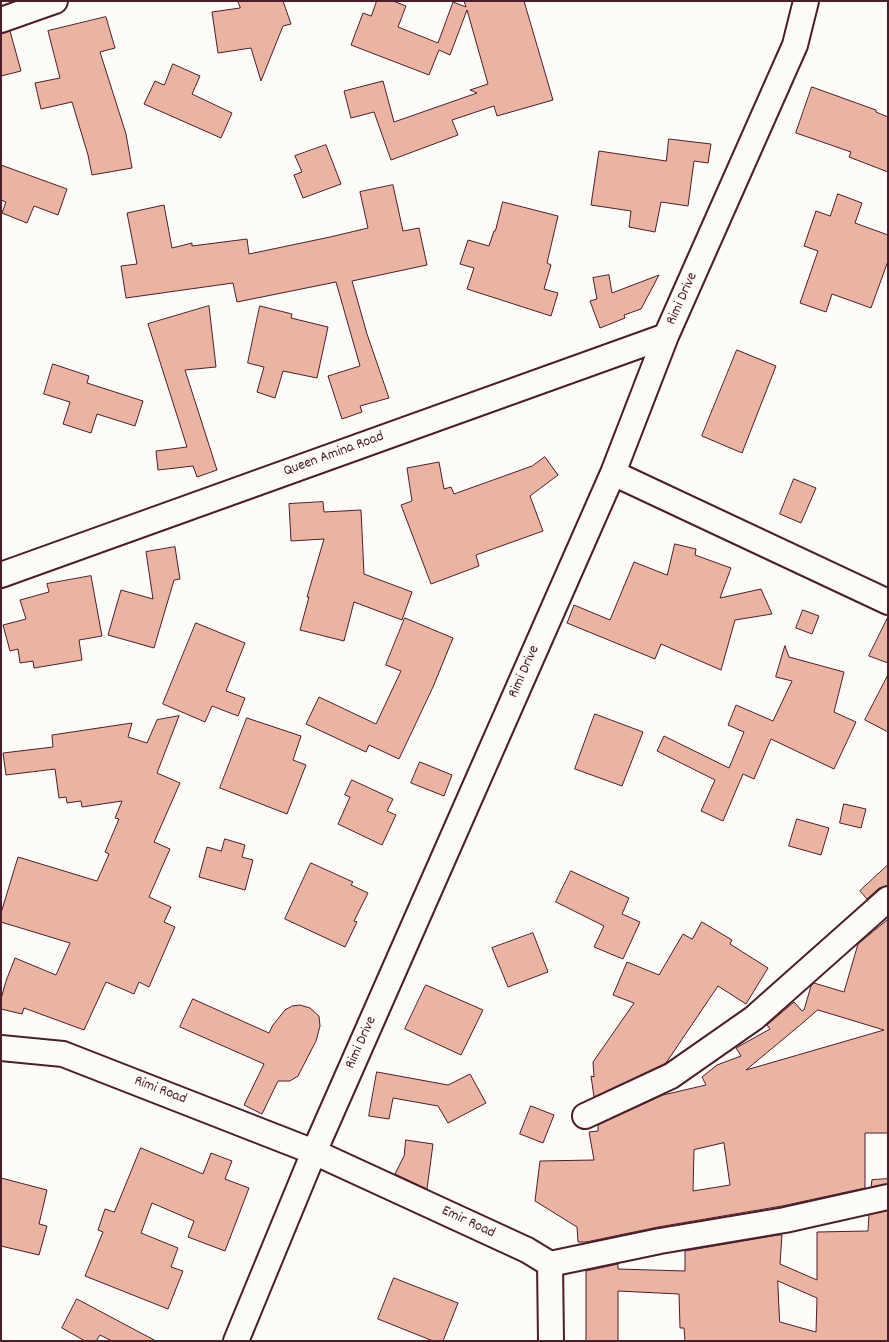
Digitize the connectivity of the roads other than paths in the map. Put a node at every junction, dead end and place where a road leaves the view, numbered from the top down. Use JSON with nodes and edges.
{"nodes":[{"id":1,"x":55,"y":1,"type":"edge"},
{"id":2,"x":806,"y":1,"type":"edge"},
{"id":3,"x":1,"y":20,"type":"edge"},
{"id":4,"x":666,"y":336,"type":"junction"},
{"id":5,"x":613,"y":473,"type":"junction"},
{"id":6,"x":1,"y":575,"type":"edge"},
{"id":7,"x":888,"y":602,"type":"edge"},
{"id":8,"x":888,"y":899,"type":"edge"},
{"id":9,"x":1,"y":1048,"type":"edge"},
{"id":10,"x":585,"y":1116,"type":"dead end"},
{"id":11,"x":314,"y":1152,"type":"junction"},
{"id":12,"x":888,"y":1197,"type":"edge"},
{"id":13,"x":550,"y":1264,"type":"junction"},
{"id":14,"x":236,"y":1341,"type":"edge"},
{"id":15,"x":551,"y":1341,"type":"edge"}],
"edges":[{"from":1,"to":3,"type":"street"},
{"from":2,"to":4,"type":"street","name":"Rimi Drive"},
{"from":4,"to":5,"type":"street","name":"Rimi Drive"},
{"from":4,"to":6,"type":"street","name":"Queen Amina Road"},
{"from":5,"to":7,"type":"street"},
{"from":5,"to":11,"type":"street","name":"Rimi Drive"},
{"from":8,"to":10,"type":"street"},
{"from":9,"to":11,"type":"street","name":"Rimi Road"},
{"from":11,"to":13,"type":"street","name":"Emir Road"},
{"from":11,"to":14,"type":"street","name":"Rimi Drive"},
{"from":12,"to":13,"type":"street"},
{"from":13,"to":15,"type":"street"}]}
